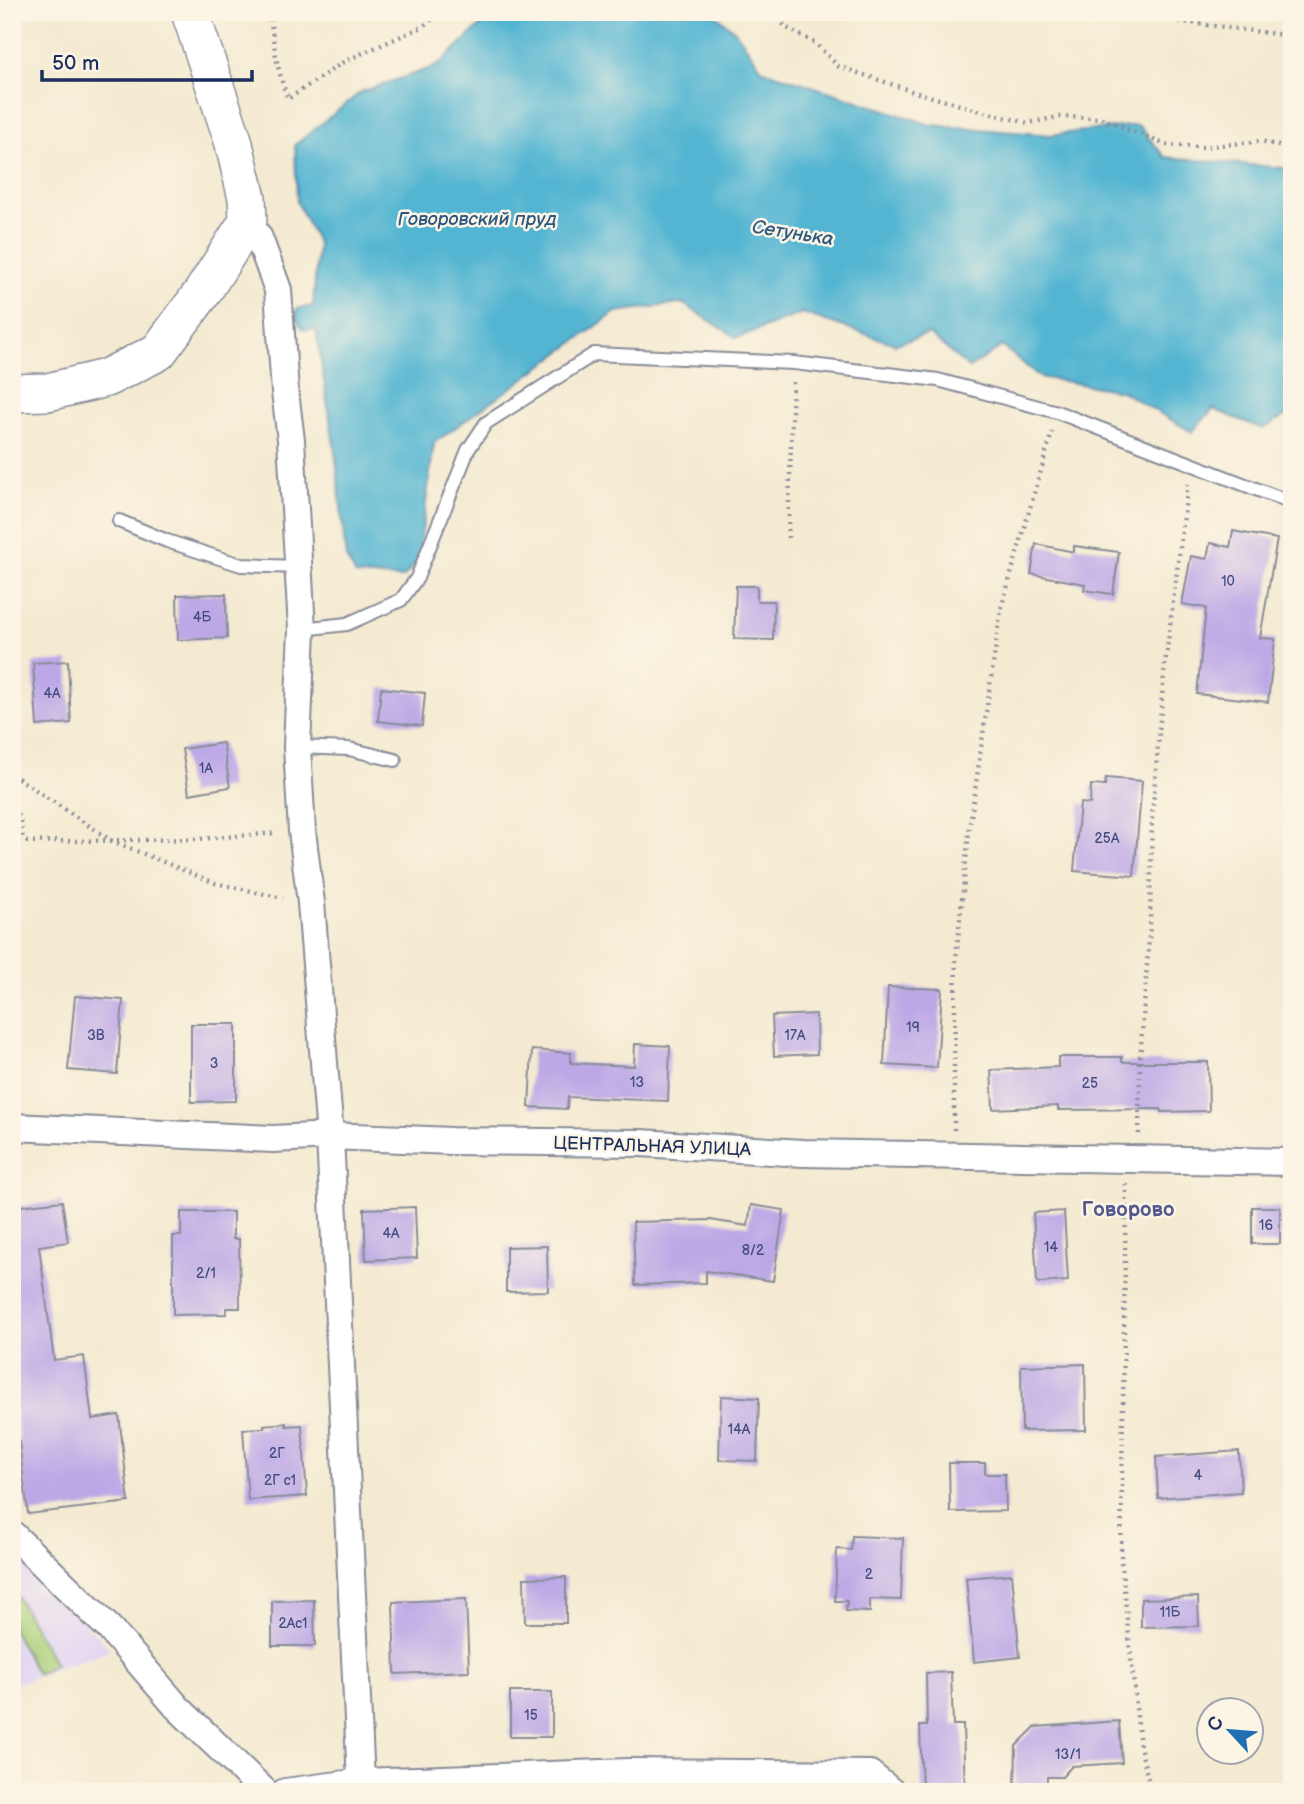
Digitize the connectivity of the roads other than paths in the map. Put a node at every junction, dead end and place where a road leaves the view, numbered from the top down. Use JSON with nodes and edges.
{"nodes":[{"id":1,"x":190,"y":12,"type":"edge"},
{"id":2,"x":248,"y":221,"type":"junction"},
{"id":3,"x":12,"y":393,"type":"edge"},
{"id":4,"x":1292,"y":503,"type":"edge"},
{"id":5,"x":119,"y":521,"type":"dead end"},
{"id":6,"x":299,"y":567,"type":"junction"},
{"id":7,"x":302,"y":629,"type":"junction"},
{"id":8,"x":297,"y":747,"type":"junction"},
{"id":9,"x":395,"y":760,"type":"dead end"},
{"id":10,"x":12,"y":1127,"type":"edge"},
{"id":11,"x":330,"y":1136,"type":"junction"},
{"id":12,"x":1292,"y":1162,"type":"edge"},
{"id":13,"x":12,"y":1534,"type":"edge"},
{"id":14,"x":358,"y":1787,"type":"edge"},
{"id":15,"x":265,"y":1792,"type":"edge"},
{"id":16,"x":285,"y":1792,"type":"edge"},
{"id":17,"x":892,"y":1792,"type":"edge"}],
"edges":[{"from":1,"to":2,"type":"street"},
{"from":2,"to":3,"type":"street"},
{"from":2,"to":6,"type":"street"},
{"from":4,"to":7,"type":"lane"},
{"from":5,"to":6,"type":"lane"},
{"from":6,"to":7,"type":"street"},
{"from":7,"to":8,"type":"street"},
{"from":8,"to":9,"type":"lane"},
{"from":8,"to":11,"type":"street"},
{"from":10,"to":11,"type":"street","name":"ЦЕНТРАЛЬНАЯ УЛИЦА"},
{"from":11,"to":12,"type":"street","name":"ЦЕНТРАЛЬНАЯ УЛИЦА"},
{"from":11,"to":14,"type":"street"},
{"from":13,"to":15,"type":"street"},
{"from":14,"to":16,"type":"street"},
{"from":14,"to":17,"type":"street"}]}
